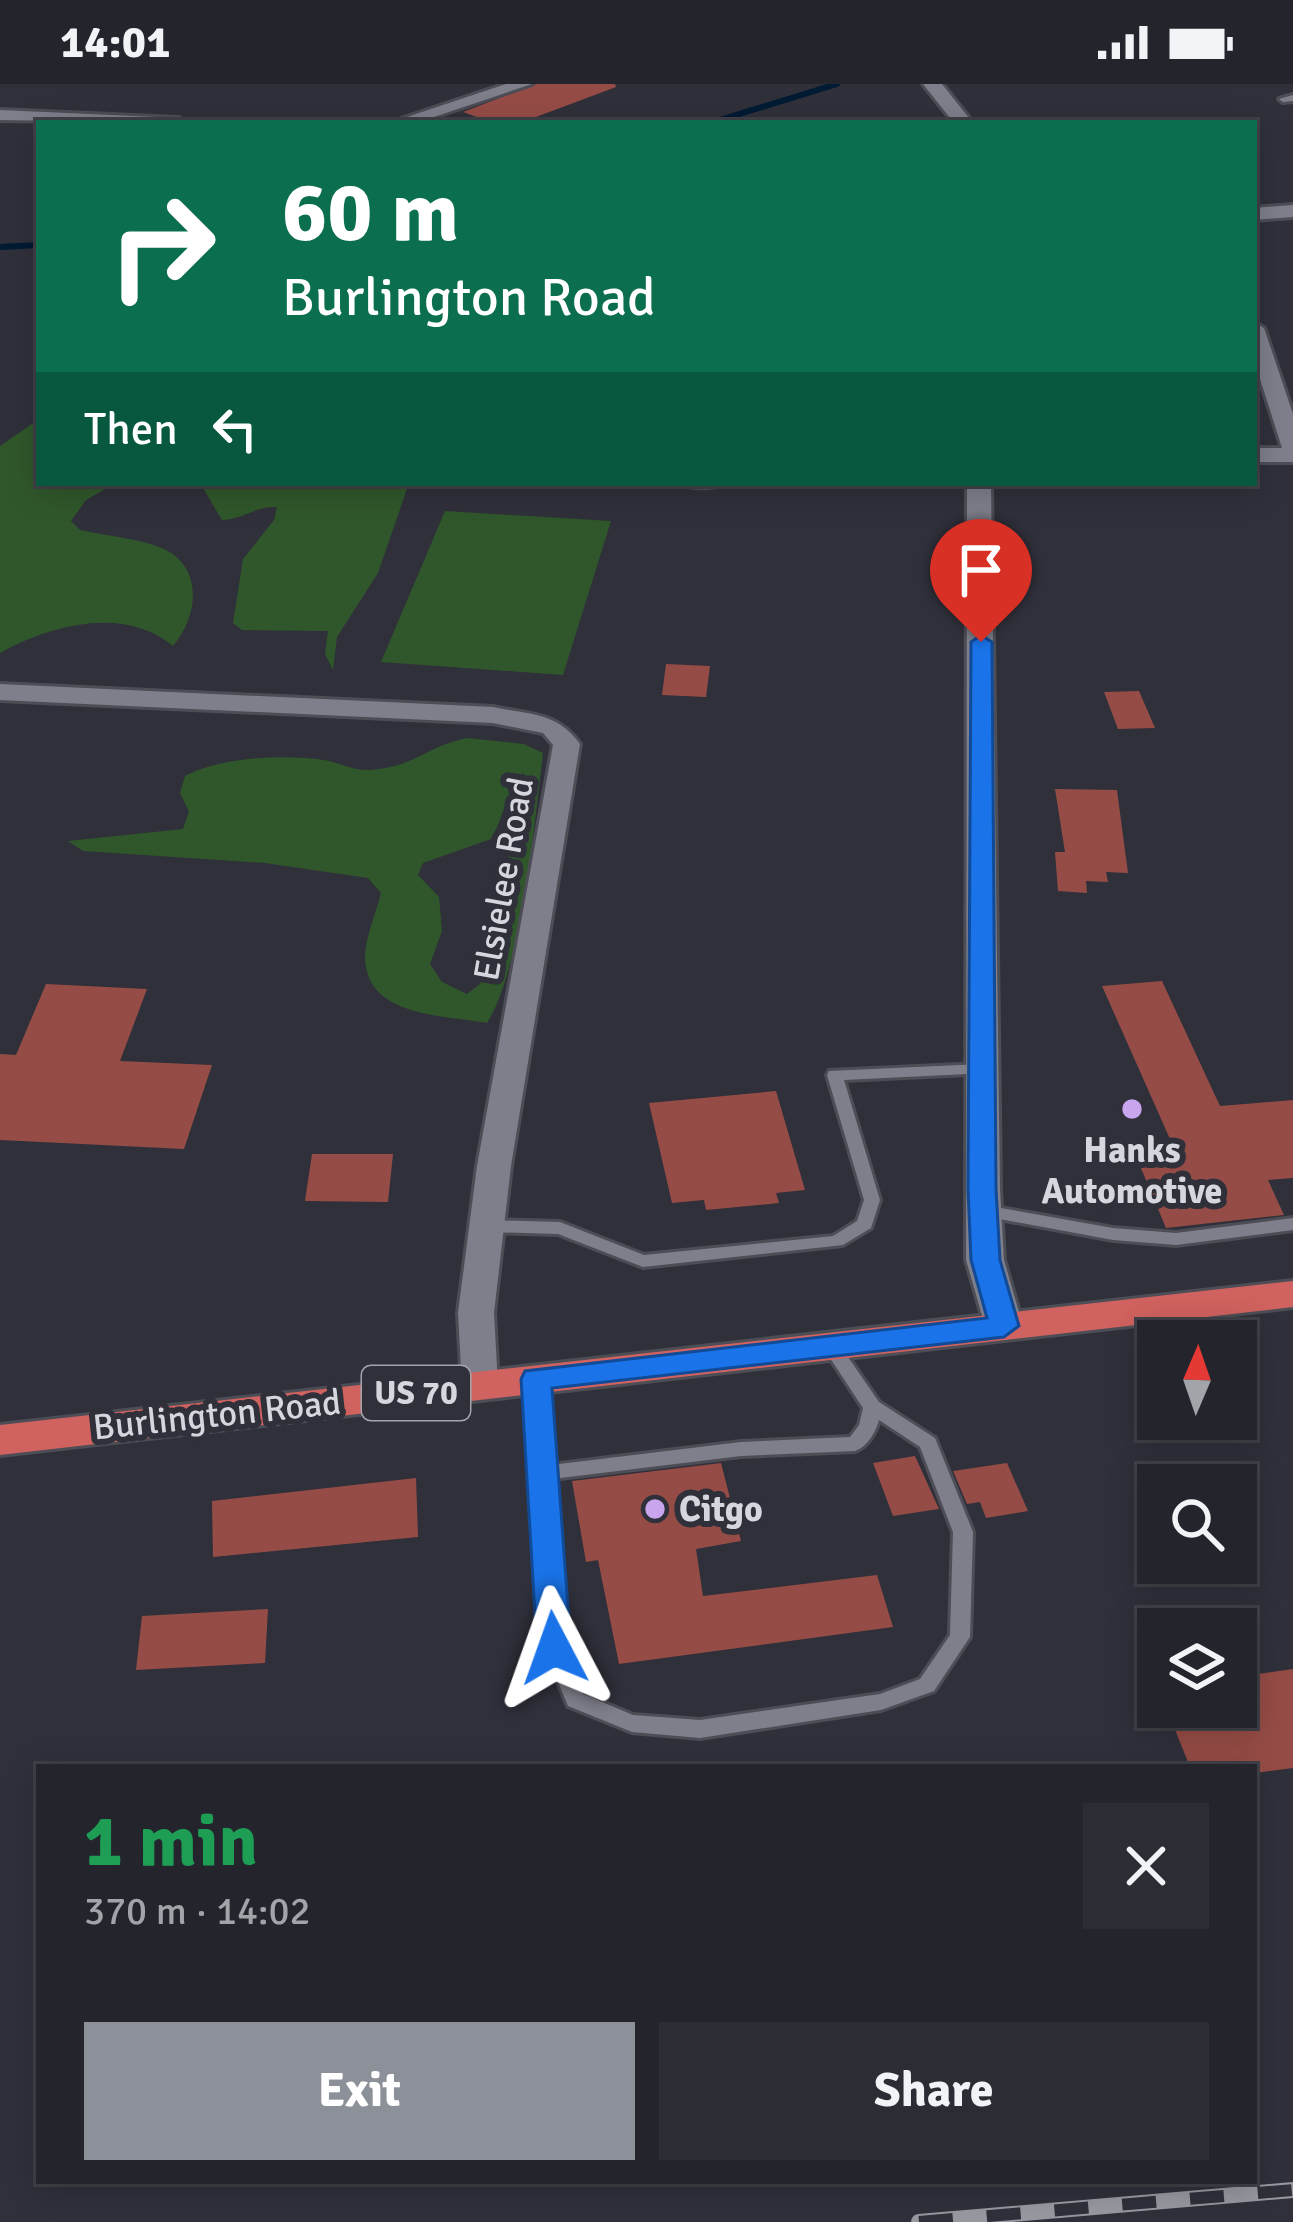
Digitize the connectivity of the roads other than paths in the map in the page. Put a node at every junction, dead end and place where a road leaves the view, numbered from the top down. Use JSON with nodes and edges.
{"nodes":[{"id":1,"x":524,"y":84,"type":"edge"},
{"id":2,"x":932,"y":84,"type":"edge"},
{"id":3,"x":3,"y":106,"type":"edge"},
{"id":4,"x":148,"y":120,"type":"edge"},
{"id":5,"x":408,"y":120,"type":"edge"},
{"id":6,"x":962,"y":120,"type":"edge"},
{"id":7,"x":1293,"y":212,"type":"edge"},
{"id":8,"x":1257,"y":214,"type":"edge"},
{"id":9,"x":1264,"y":341,"type":"edge"},
{"id":10,"x":1293,"y":452,"type":"edge"},
{"id":11,"x":1257,"y":455,"type":"edge"},
{"id":12,"x":980,"y":486,"type":"edge"},
{"id":13,"x":0,"y":692,"type":"edge"},
{"id":14,"x":982,"y":1070,"type":"junction"},
{"id":15,"x":983,"y":1211,"type":"junction"},
{"id":16,"x":1293,"y":1224,"type":"edge"},
{"id":17,"x":487,"y":1226,"type":"junction"},
{"id":18,"x":1293,"y":1294,"type":"edge"},
{"id":19,"x":1004,"y":1326,"type":"junction"},
{"id":20,"x":831,"y":1346,"type":"junction"},
{"id":21,"x":536,"y":1379,"type":"junction"},
{"id":22,"x":481,"y":1385,"type":"junction"},
{"id":23,"x":872,"y":1407,"type":"junction"},
{"id":24,"x":0,"y":1440,"type":"edge"},
{"id":25,"x":542,"y":1473,"type":"junction"}],
"edges":[{"from":1,"to":5,"type":"street"},
{"from":2,"to":6,"type":"street"},
{"from":3,"to":4,"type":"street"},
{"from":7,"to":8,"type":"street"},
{"from":9,"to":10,"type":"street"},
{"from":10,"to":11,"type":"street"},
{"from":12,"to":14,"type":"street"},
{"from":13,"to":17,"type":"street","name":"Elsielee Road"},
{"from":14,"to":15,"type":"street"},
{"from":14,"to":17,"type":"lane"},
{"from":15,"to":16,"type":"lane"},
{"from":15,"to":19,"type":"street"},
{"from":17,"to":22,"type":"street","name":"Elsielee Road"},
{"from":18,"to":19,"type":"highway","name":"Burlington Road","number":"US 70"},
{"from":19,"to":20,"type":"highway","name":"Burlington Road","number":"US 70"},
{"from":20,"to":21,"type":"highway","name":"Burlington Road","number":"US 70"},
{"from":20,"to":23,"type":"lane"},
{"from":21,"to":22,"type":"highway","name":"Burlington Road","number":"US 70"},
{"from":21,"to":25,"type":"lane"},
{"from":22,"to":24,"type":"highway","name":"Burlington Road","number":"US 70"},
{"from":23,"to":25,"type":"lane"},
{"from":23,"to":25,"type":"lane"}]}
